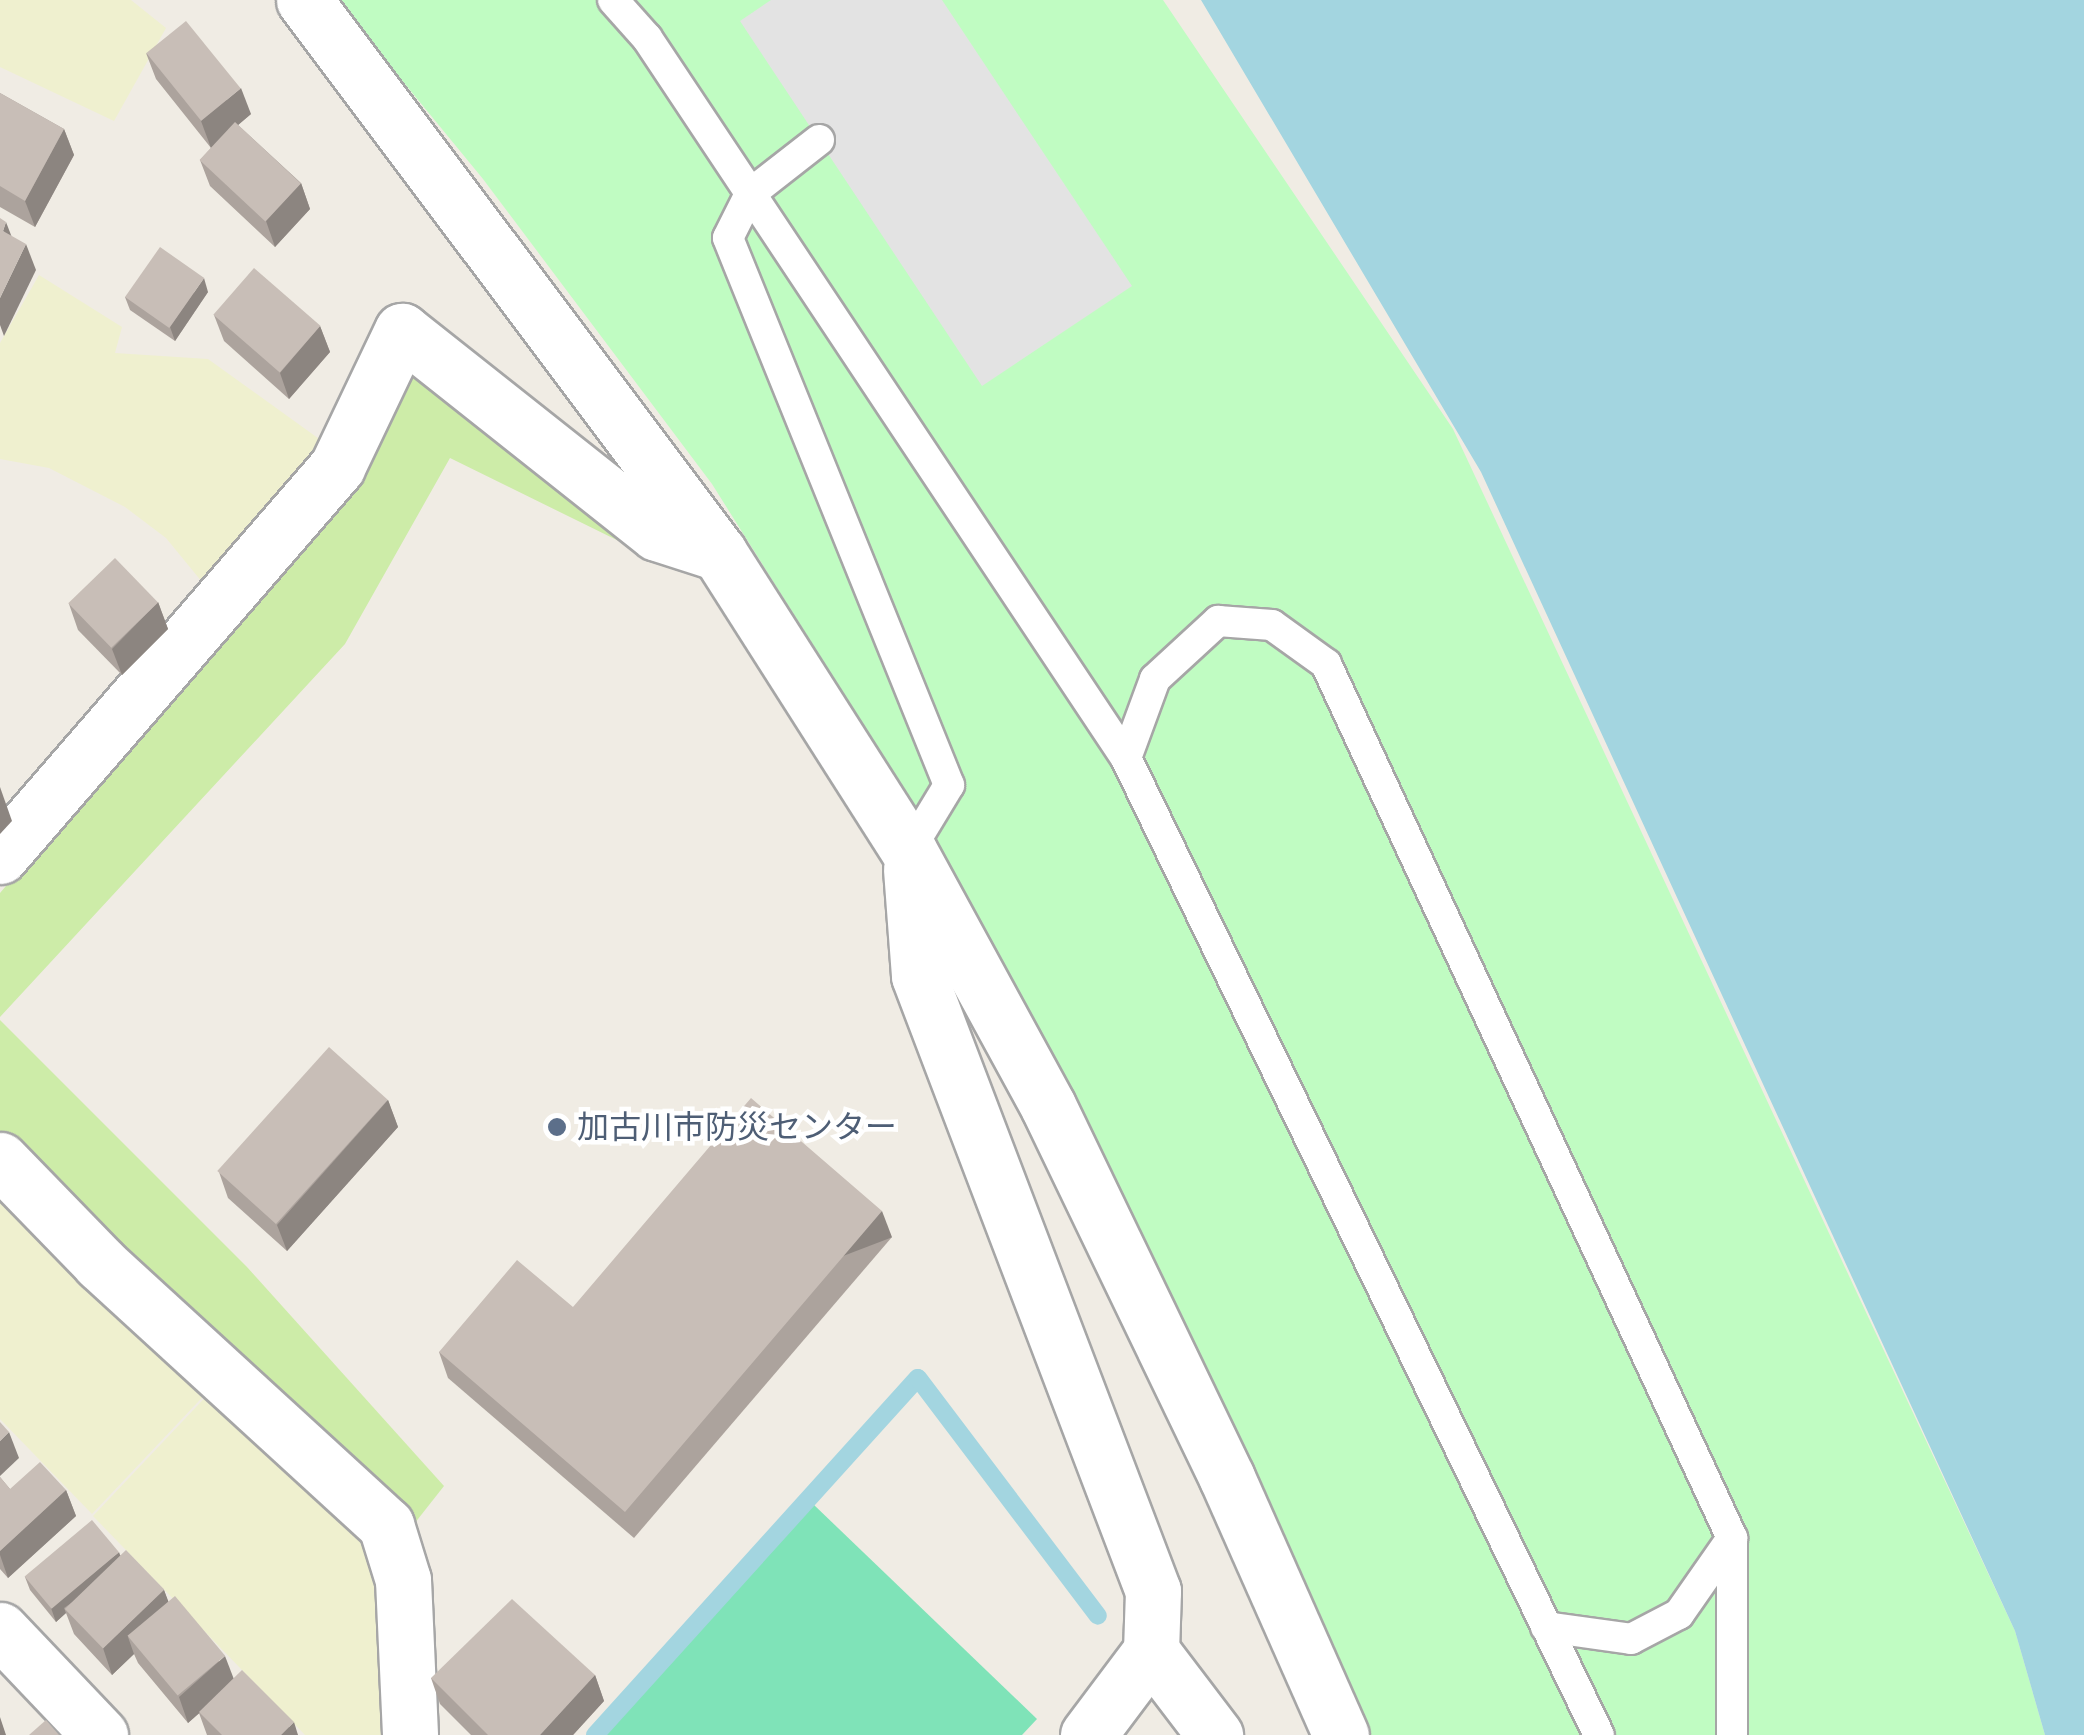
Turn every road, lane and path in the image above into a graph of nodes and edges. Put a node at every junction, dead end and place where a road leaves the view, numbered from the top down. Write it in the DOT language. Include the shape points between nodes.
graph roads {
  1 [pos="304,0"];
  2 [pos="613,0"];
  3 [pos="819,140"];
  4 [pos="750,194"];
  5 [pos="719,553"];
  6 [pos="1126,758"];
  7 [pos="909,851"];
  8 [pos="0,856"];
  9 [pos="0,1160"];
  10 [pos="1732,1538"];
  11 [pos="1546,1627"];
  12 [pos="0,1630"];
  13 [pos="1151,1651"];
  14 [pos="100,1735"];
  15 [pos="410,1735"];
  16 [pos="1088,1735"];
  17 [pos="1215,1735"];
  18 [pos="1341,1735"];
  19 [pos="1599,1735"];
  20 [pos="1732,1735"];
  1 -- 5 [label="street"];
  2 -- 4 [label="lane" via="648,38"];
  3 -- 4 [label="lane"];
  4 -- 6 [label="lane"];
  4 -- 7 [label="lane" via="728,238 949,785"];
  5 -- 7 [label="street"];
  5 -- 8 [label="street" via="657,534 402,331 337,468"];
  6 -- 10 [label="lane" via="1155,679 1218,621 1272,625 1326,664"];
  6 -- 11 [label="lane"];
  7 -- 13 [label="street" via="919,976 1152,1590"];
  7 -- 18 [label="street" via="1048,1106"];
  9 -- 15 [label="street" via="100,1263 386,1525 402,1580"];
  10 -- 11 [label="lane" via="1679,1614 1632,1639"];
  10 -- 20 [label="lane"];
  11 -- 19 [label="lane"];
  12 -- 14 [label="street"];
  13 -- 16 [label="street"];
  13 -- 17 [label="street"];
}
